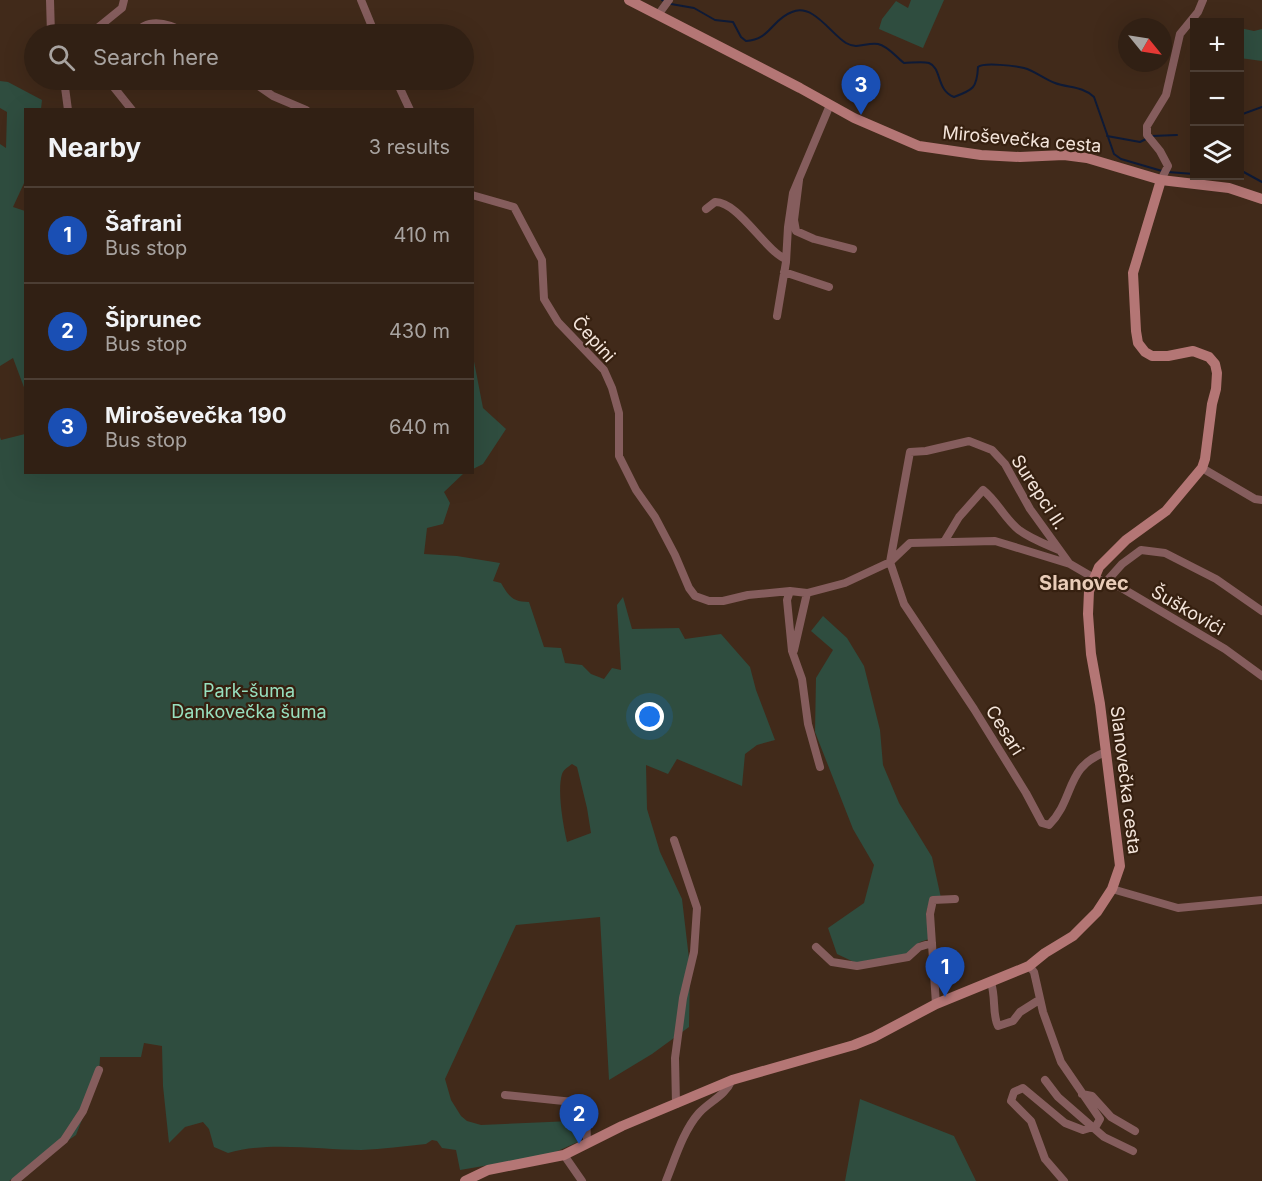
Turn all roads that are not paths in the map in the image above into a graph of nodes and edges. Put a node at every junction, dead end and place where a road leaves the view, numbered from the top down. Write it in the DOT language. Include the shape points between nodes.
graph roads {
  1 [pos="50,0"];
  2 [pos="124,0"];
  3 [pos="361,0"];
  4 [pos="629,0"];
  5 [pos="1203,0"];
  6 [pos="667,2"];
  7 [pos="657,15"];
  8 [pos="51,24"];
  9 [pos="102,24"];
  10 [pos="371,24"];
  11 [pos="65,90"];
  12 [pos="116,90"];
  13 [pos="264,90"];
  14 [pos="401,90"];
  15 [pos="830,105"];
  16 [pos="68,108"];
  17 [pos="130,108"];
  18 [pos="301,108"];
  19 [pos="409,108"];
  20 [pos="1164,174"];
  21 [pos="799,180"];
  22 [pos="474,196"];
  23 [pos="1262,199"];
  24 [pos="706,209"];
  25 [pos="853,249"];
  26 [pos="786,259"];
  27 [pos="784,272"];
  28 [pos="829,288"];
  29 [pos="777,316"];
  30 [pos="1202,468"];
  31 [pos="1262,500"];
  32 [pos="944,542"];
  33 [pos="1060,550"];
  34 [pos="890,562"];
  35 [pos="1070,564"];
  36 [pos="1094,578"];
  37 [pos="1106,582"];
  38 [pos="790,591"];
  39 [pos="807,593"];
  40 [pos="1262,611"];
  41 [pos="793,654"];
  42 [pos="1262,676"];
  43 [pos="1106,752"];
  44 [pos="820,767"];
  45 [pos="674,840"];
  46 [pos="1112,889"];
  47 [pos="955,899"];
  48 [pos="1262,900"];
  49 [pos="932,943"];
  50 [pos="816,947"];
  51 [pos="1029,966"];
  52 [pos="991,983"];
  53 [pos="1039,1000"];
  54 [pos="936,1004"];
  55 [pos="99,1070"];
  56 [pos="732,1080"];
  57 [pos="1045,1080"];
  58 [pos="1082,1094"];
  59 [pos="506,1095"];
  60 [pos="676,1104"];
  61 [pos="1092,1127"];
  62 [pos="1135,1131"];
  63 [pos="587,1142"];
  64 [pos="1133,1151"];
  65 [pos="564,1155"];
  66 [pos="15,1181"];
  67 [pos="465,1181"];
  68 [pos="582,1181"];
  69 [pos="666,1181"];
  70 [pos="1064,1181"];
  1 -- 8 [label="street"];
  2 -- 9 [label="street" via="122,8"];
  3 -- 10 [label="street"];
  4 -- 7 [label="street, Miroševečka cesta"];
  5 -- 20 [label="street" via="1180,34 1166,95 1148,123 1148,137 1165,159"];
  6 -- 7 [label="street"];
  7 -- 15 [label="street, Miroševečka cesta"];
  11 -- 16 [label="street"];
  12 -- 17 [label="street"];
  13 -- 18 [label="street"];
  14 -- 19 [label="street"];
  15 -- 20 [label="street, Miroševečka cesta" via="919,146 981,155 1064,155"];
  15 -- 21 [label="street"];
  20 -- 23 [label="street, Miroševečka cesta"];
  20 -- 30 [label="street, Slanovečka cesta" via="1133,273 1136,331 1138,343 1152,356 1193,351 1215,364 1216,389"];
  21 -- 25 [label="street" via="796,231"];
  21 -- 26 [label="street" via="793,193"];
  22 -- 38 [label="street, Čepini" via="514,207 542,260 544,299 558,322 604,370 619,413 619,456 695,596 723,601"];
  24 -- 26 [label="street" via="715,202 722,203"];
  26 -- 27 [label="street"];
  27 -- 28 [label="street"];
  27 -- 29 [label="street"];
  30 -- 31 [label="street"];
  30 -- 36 [label="street, Slanovečka cesta" via="1166,511 1126,540 1099,567"];
  32 -- 33 [label="street" via="983,490 1018,529"];
  32 -- 34 [label="street" via="910,543"];
  32 -- 35 [label="street" via="995,541"];
  33 -- 34 [label="street, Surepci II." via="1030,509 1005,464 992,450 969,441 910,452"];
  33 -- 35 [label="street, Surepci II."];
  34 -- 39 [label="street" via="845,583"];
  34 -- 43 [label="street, Cesari" via="904,604 974,709 1042,823 1048,825 1057,816 1080,767"];
  35 -- 36 [label="street"];
  36 -- 37 [label="street, Šuškovići"];
  36 -- 43 [label="street, Slanovečka cesta" via="1088,614"];
  37 -- 40 [label="street" via="1141,550 1165,553 1216,579"];
  37 -- 42 [label="street, Šuškovići" via="1225,649"];
  38 -- 39 [label="street"];
  38 -- 41 [label="street" via="786,600"];
  39 -- 41 [label="street"];
  41 -- 44 [label="street"];
  43 -- 46 [label="street, Slanovečka cesta" via="1120,866"];
  45 -- 60 [label="street" via="697,908 694,952 675,1059"];
  46 -- 48 [label="street" via="1178,908"];
  46 -- 51 [label="street, Slanovečka cesta" via="1097,912 1073,936"];
  47 -- 49 [label="street" via="933,900"];
  49 -- 50 [label="street" via="908,957 857,966 832,962"];
  49 -- 54 [label="street"];
  51 -- 52 [label="street, Slanovečka cesta"];
  51 -- 53 [label="street" via="1038,983"];
  52 -- 53 [label="street" via="998,1026 1013,1022 1020,1012"];
  52 -- 54 [label="street, Slanovečka cesta"];
  53 -- 58 [label="street" via="1061,1062"];
  54 -- 56 [label="street, Slanovečka cesta" via="854,1045"];
  55 -- 66 [label="street" via="83,1111 64,1140"];
  56 -- 60 [label="street, Slanovečka cesta"];
  56 -- 69 [label="street" via="725,1092 698,1114"];
  57 -- 61 [label="street"];
  58 -- 61 [label="street" via="1100,1119"];
  58 -- 62 [label="street" via="1092,1096 1111,1117"];
  59 -- 63 [label="street" via="583,1103"];
  60 -- 63 [label="street, Slanovečka cesta"];
  61 -- 64 [label="street"];
  61 -- 70 [label="street" via="1083,1130 1065,1123 1023,1088 1014,1092 1011,1101 1030,1121 1045,1160"];
  63 -- 65 [label="street, Slanovečka cesta"];
  65 -- 67 [label="street, Slanovečka cesta" via="488,1170"];
  65 -- 68 [label="street"];
}
